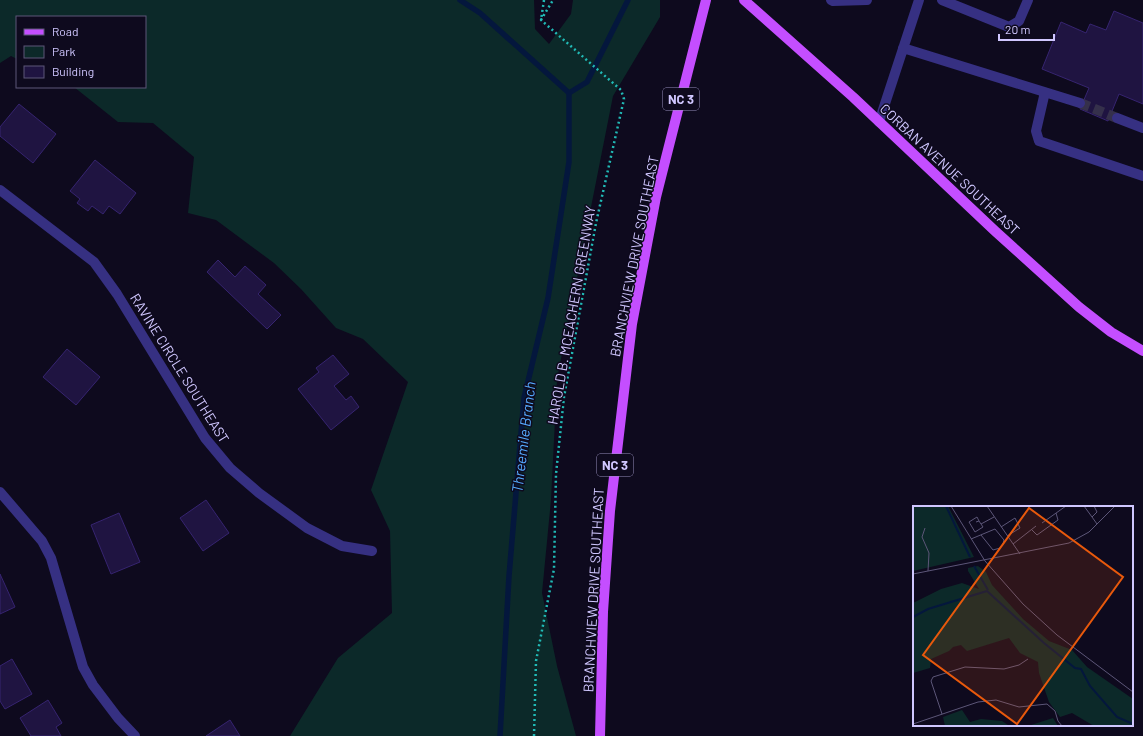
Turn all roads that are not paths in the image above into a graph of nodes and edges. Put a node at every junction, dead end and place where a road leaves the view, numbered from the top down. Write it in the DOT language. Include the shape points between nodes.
graph roads {
  1 [pos="706,0"];
  2 [pos="744,0"];
  3 [pos="831,0"];
  4 [pos="867,0"];
  5 [pos="919,0"];
  6 [pos="942,0"];
  7 [pos="1028,0"];
  8 [pos="903,48"];
  9 [pos="1045,92"];
  10 [pos="1080,103"];
  11 [pos="1117,118"];
  12 [pos="879,122"];
  13 [pos="1143,128"];
  14 [pos="1143,176"];
  15 [pos="0,190"];
  16 [pos="1143,351"];
  17 [pos="0,492"];
  18 [pos="372,551"];
  19 [pos="135,736"];
  20 [pos="600,736"];
  1 -- 20 [label="main road, BRANCHVIEW DRIVE SOUTHEAST / NC 3" via="656,197 632,324 610,511 603,612"];
  2 -- 12 [label="main road, CORBAN AVENUE SOUTHEAST"];
  3 -- 4 [label="street"];
  5 -- 8 [label="street"];
  6 -- 7 [label="street" via="1009,27 1019,21"];
  8 -- 9 [label="street"];
  8 -- 12 [label="street"];
  9 -- 10 [label="street"];
  9 -- 14 [label="street" via="1036,131 1038,141"];
  11 -- 13 [label="street"];
  12 -- 16 [label="main road, CORBAN AVENUE SOUTHEAST" via="1078,307 1111,332"];
  15 -- 18 [label="street, RAVINE CIRCLE SOUTHEAST" via="94,262 117,294 204,438 230,468 306,528 342,546"];
  17 -- 19 [label="street" via="42,541 51,558 83,667 93,685"];
}
